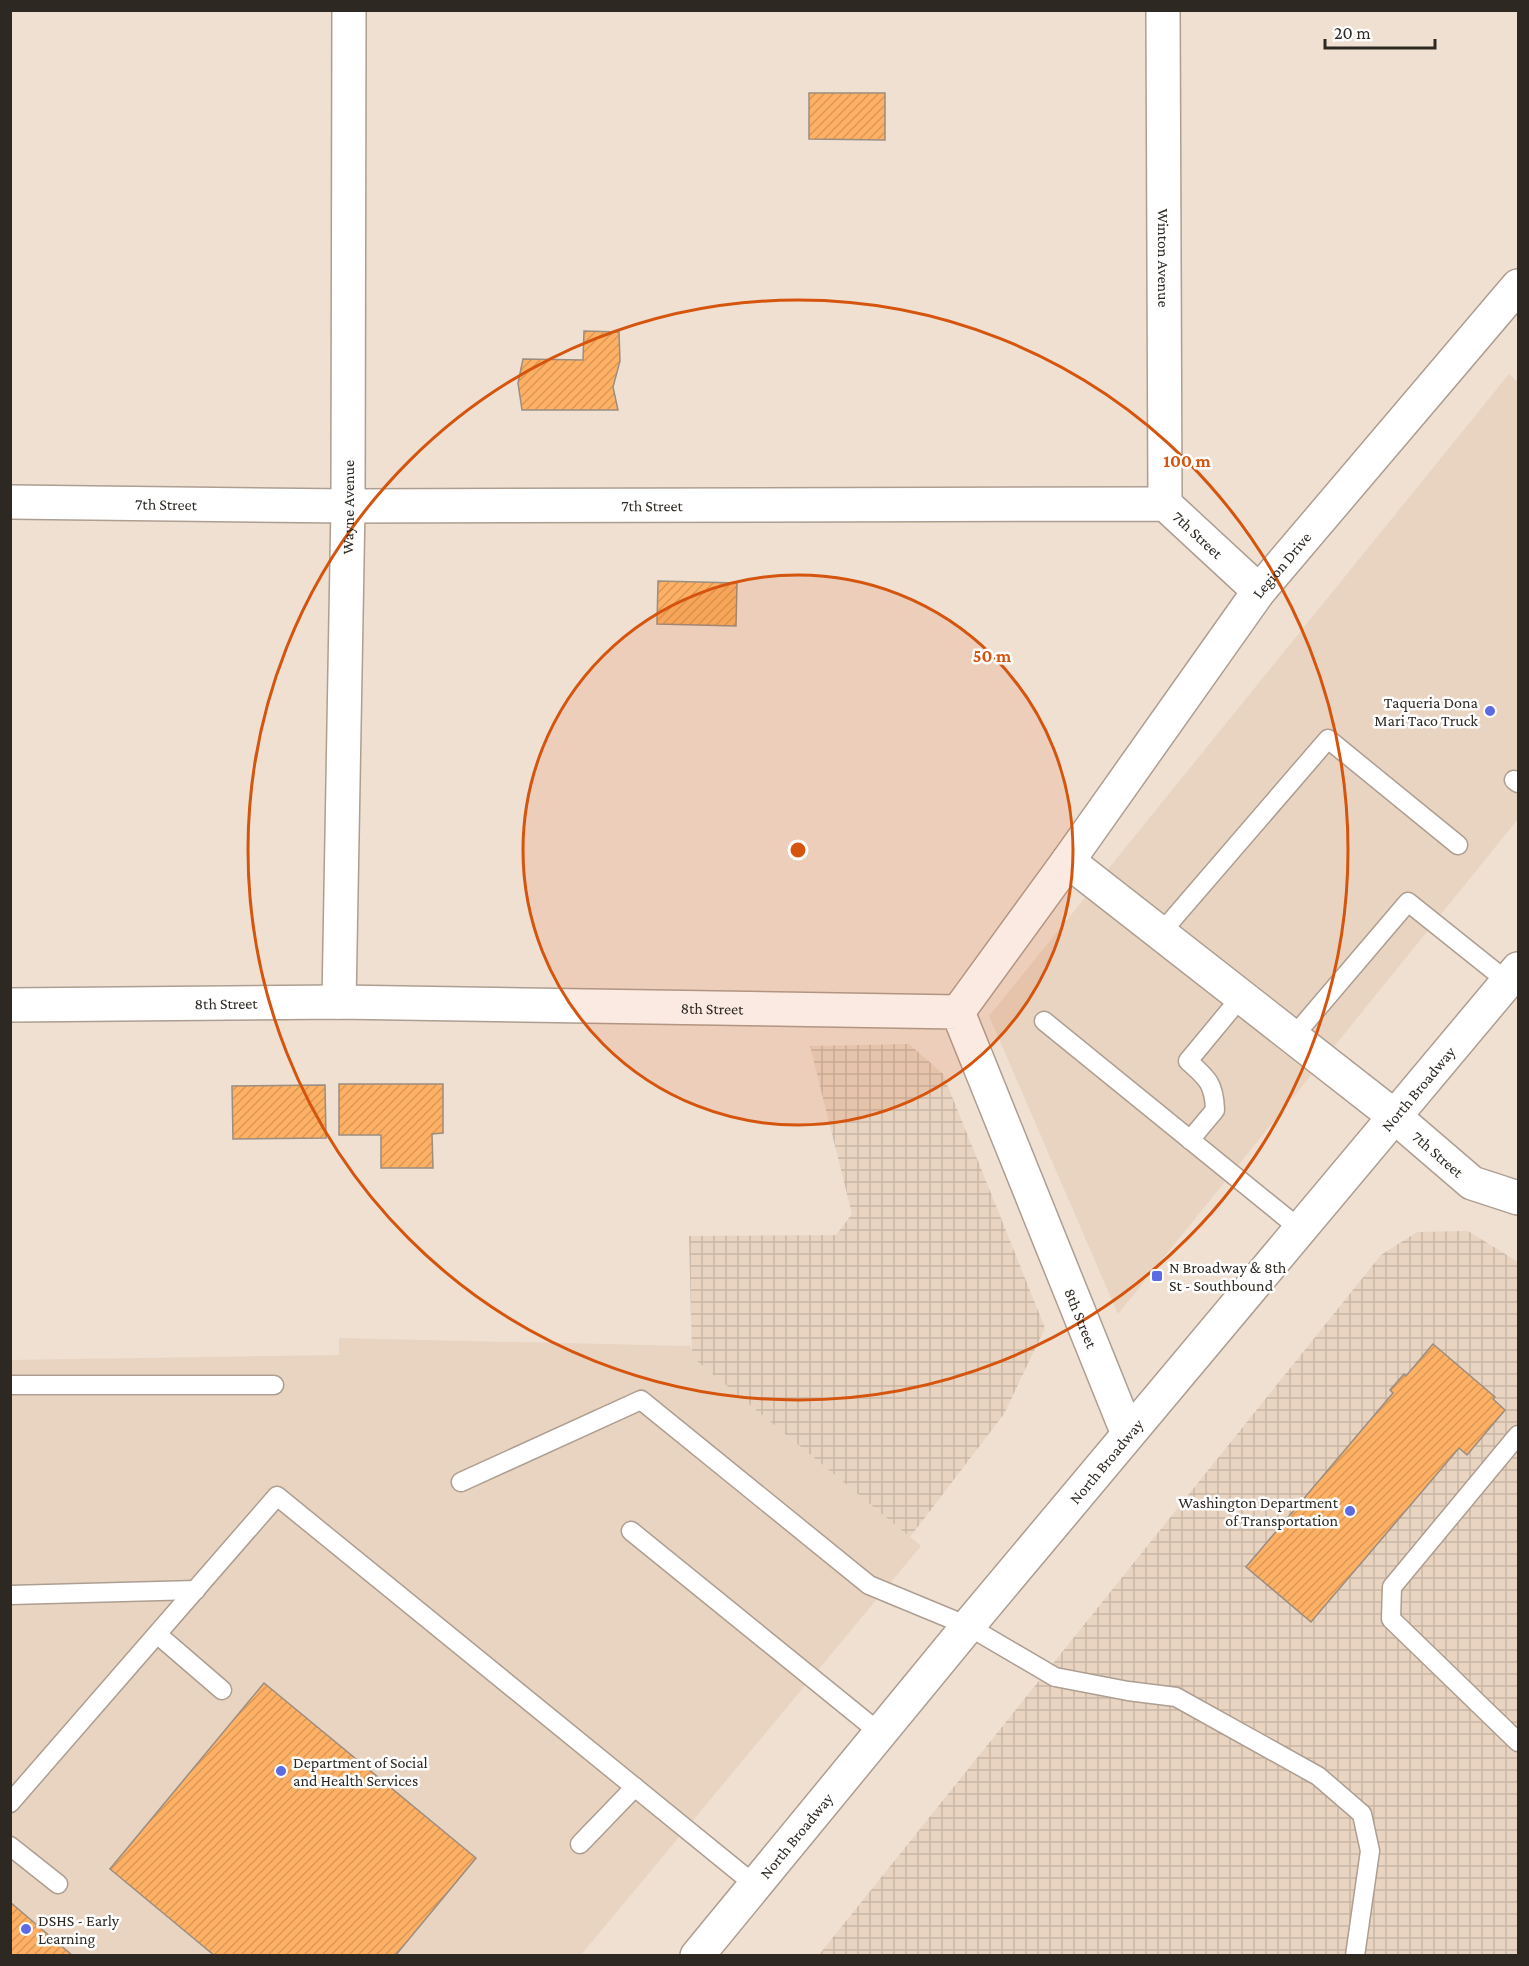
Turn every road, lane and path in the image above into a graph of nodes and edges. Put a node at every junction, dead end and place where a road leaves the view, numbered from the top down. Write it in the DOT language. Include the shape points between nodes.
graph roads {
  1 [pos="349,10"];
  2 [pos="1162,10"];
  3 [pos="1518,286"];
  4 [pos="10,502"];
  5 [pos="1165,504"];
  6 [pos="348,506"];
  7 [pos="1258,591"];
  8 [pos="1458,845"];
  9 [pos="1068,861"];
  10 [pos="1160,934"];
  11 [pos="1513,976"];
  12 [pos="1241,996"];
  13 [pos="339,1002"];
  14 [pos="10,1005"];
  15 [pos="958,1012"];
  16 [pos="1044,1021"];
  17 [pos="1293,1037"];
  18 [pos="1394,1116"];
  19 [pos="1190,1140"];
  20 [pos="1518,1198"];
  21 [pos="1300,1229"];
  22 [pos="10,1385"];
  23 [pos="274,1385"];
  24 [pos="1128,1434"];
  25 [pos="1518,1435"];
  26 [pos="461,1482"];
  27 [pos="631,1531"];
  28 [pos="196,1590"];
  29 [pos="10,1595"];
  30 [pos="968,1626"];
  31 [pos="157,1634"];
  32 [pos="222,1690"];
  33 [pos="880,1732"];
  34 [pos="1518,1742"];
  35 [pos="635,1787"];
  36 [pos="10,1803"];
  37 [pos="580,1844"];
  38 [pos="10,1846"];
  39 [pos="58,1884"];
  40 [pos="755,1885"];
  41 [pos="697,1956"];
  42 [pos="1355,1956"];
  1 -- 6 [label="street, Wayne Avenue"];
  2 -- 5 [label="street, Winton Avenue"];
  3 -- 7 [label="street, Legion Drive"];
  4 -- 6 [label="street, 7th Street"];
  5 -- 6 [label="street, 7th Street"];
  5 -- 7 [label="street, 7th Street"];
  6 -- 13 [label="street, Wayne Avenue"];
  7 -- 9 [label="street, Legion Drive"];
  8 -- 10 [label="lane" via="1328,739"];
  9 -- 10 [label="street"];
  9 -- 15 [label="street, Legion Drive"];
  10 -- 12 [label="street"];
  11 -- 17 [label="lane" via="1408,902"];
  11 -- 18 [label="street, North Broadway"];
  12 -- 17 [label="street"];
  12 -- 19 [label="lane" via="1188,1061 1207,1078 1214,1092 1215,1110"];
  13 -- 14 [label="street, 8th Street"];
  13 -- 15 [label="street, 8th Street"];
  15 -- 24 [label="street, 8th Street"];
  16 -- 19 [label="lane"];
  17 -- 18 [label="street"];
  18 -- 20 [label="street, 7th Street" via="1472,1183"];
  18 -- 21 [label="street, North Broadway"];
  19 -- 21 [label="lane"];
  21 -- 24 [label="street, North Broadway"];
  22 -- 23 [label="lane"];
  24 -- 30 [label="street, North Broadway"];
  25 -- 34 [label="lane" via="1392,1587 1391,1619"];
  26 -- 30 [label="lane" via="641,1400 869,1585"];
  27 -- 33 [label="lane"];
  28 -- 29 [label="lane"];
  28 -- 31 [label="lane"];
  28 -- 35 [label="lane" via="277,1496"];
  30 -- 33 [label="street, North Broadway"];
  30 -- 42 [label="lane" via="1055,1677 1176,1697 1327,1783 1362,1814 1370,1851"];
  31 -- 32 [label="lane"];
  31 -- 36 [label="lane"];
  33 -- 40 [label="street, North Broadway"];
  35 -- 37 [label="lane"];
  35 -- 40 [label="lane"];
  38 -- 39 [label="lane"];
  40 -- 41 [label="street, North Broadway"];
}
